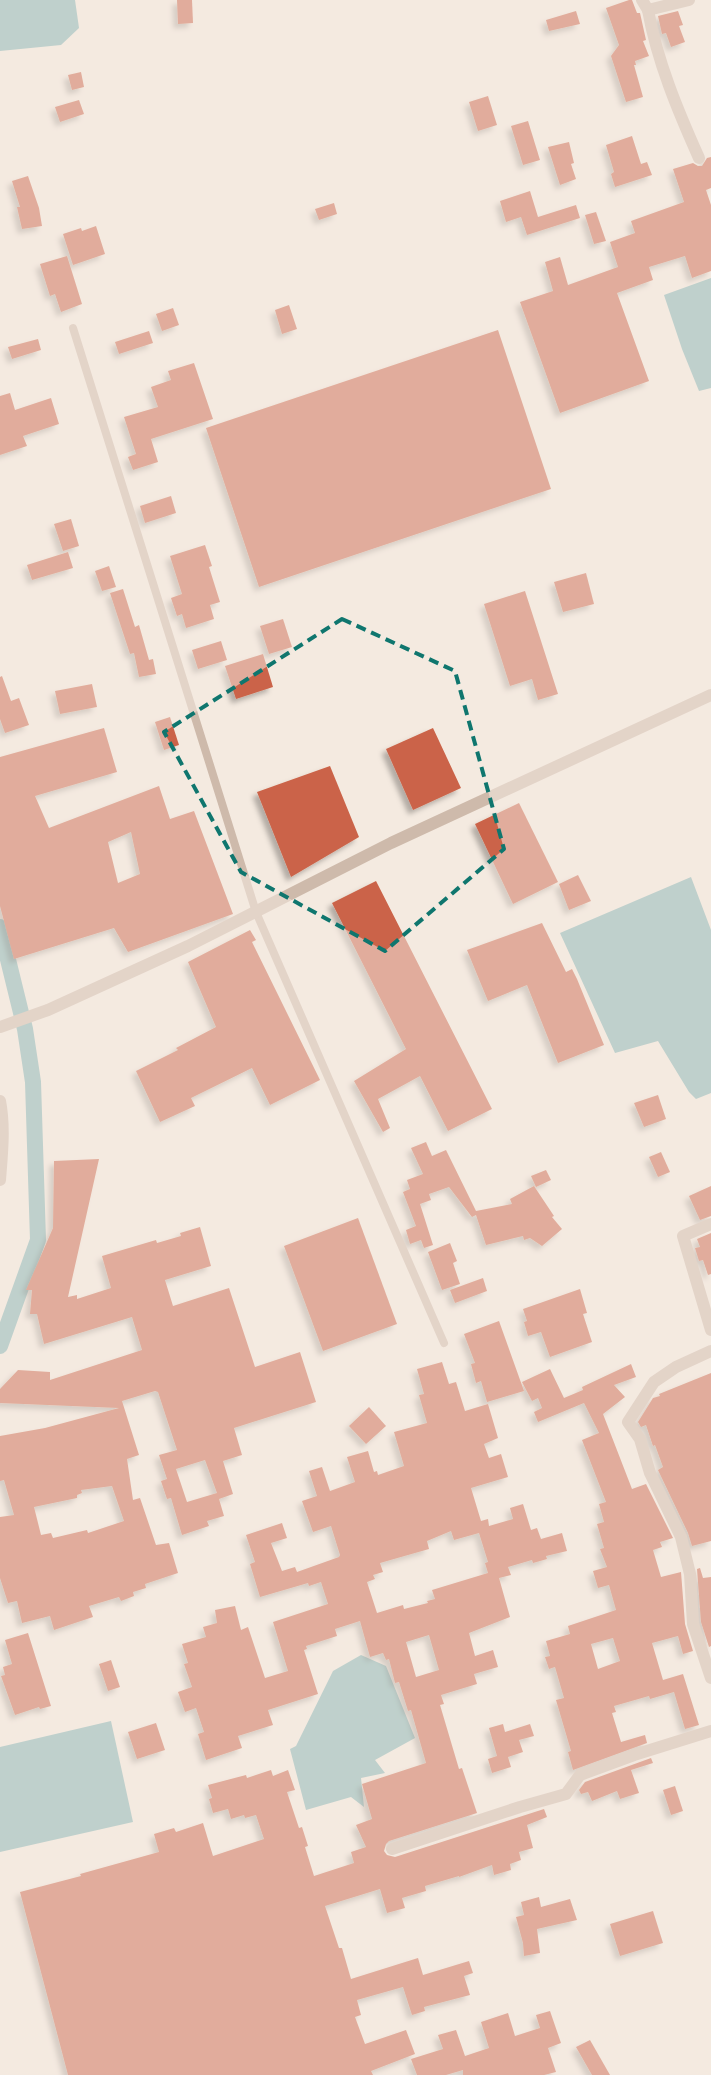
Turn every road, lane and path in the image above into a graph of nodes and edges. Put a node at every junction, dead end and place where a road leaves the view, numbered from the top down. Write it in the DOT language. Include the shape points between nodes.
graph roads {
  1 [pos="689,0"];
  2 [pos="645,5"];
  3 [pos="699,158"];
  4 [pos="73,328"];
  5 [pos="711,695"];
  6 [pos="256,912"];
  7 [pos="0,1027"];
  8 [pos="0,1101"];
  9 [pos="0,1180"];
  10 [pos="711,1224"];
  11 [pos="711,1330"];
  12 [pos="444,1343"];
  13 [pos="711,1351"];
  14 [pos="711,1678"];
  15 [pos="711,1731"];
  16 [pos="392,1849"];
  1 -- 2 [label="street"];
  2 -- 3 [label="street" via="678,110"];
  4 -- 6 [label="lane"];
  5 -- 6 [label="street" via="391,843"];
  6 -- 7 [label="street" via="48,1010"];
  6 -- 12 [label="lane"];
  8 -- 9 [label="street"];
  10 -- 11 [label="street" via="683,1236"];
  13 -- 14 [label="street" via="676,1367 654,1382 628,1422 640,1439 650,1473 681,1537 690,1574 693,1624"];
  15 -- 16 [label="street" via="580,1775 566,1794"];
}
